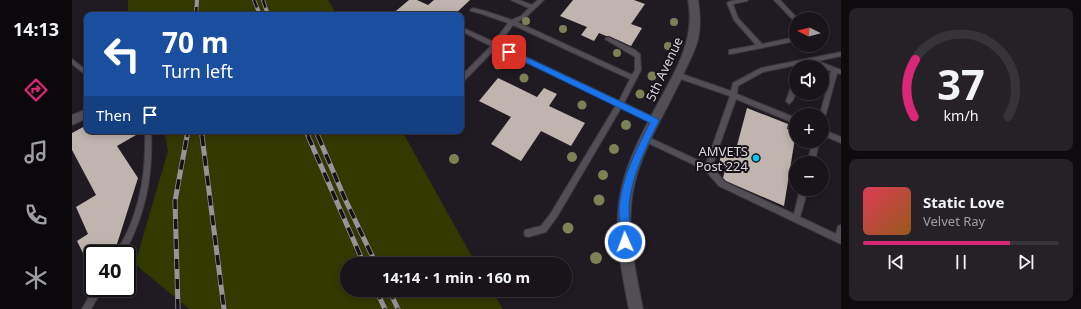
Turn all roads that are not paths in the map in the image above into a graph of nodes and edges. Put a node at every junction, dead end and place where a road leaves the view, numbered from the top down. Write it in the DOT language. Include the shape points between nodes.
graph roads {
  1 [pos="514,0"];
  2 [pos="540,0"];
  3 [pos="693,0"];
  4 [pos="745,0"];
  5 [pos="777,0"];
  6 [pos="533,8"];
  7 [pos="473,10"];
  8 [pos="789,13"];
  9 [pos="512,22"];
  10 [pos="464,30"];
  11 [pos="608,40"];
  12 [pos="789,41"];
  13 [pos="495,45"];
  14 [pos="761,46"];
  15 [pos="731,52"];
  16 [pos="841,54"];
  17 [pos="812,60"];
  18 [pos="72,61"];
  19 [pos="789,66"];
  20 [pos="838,70"];
  21 [pos="84,71"];
  22 [pos="677,75"];
  23 [pos="464,77"];
  24 [pos="633,78"];
  25 [pos="734,95"];
  26 [pos="620,105"];
  27 [pos="826,108"];
  28 [pos="84,114"];
  29 [pos="789,118"];
  30 [pos="72,120"];
  31 [pos="655,121"];
  32 [pos="148,134"];
  33 [pos="829,135"];
  34 [pos="646,139"];
  35 [pos="841,140"];
  36 [pos="708,168"];
  37 [pos="802,196"];
  38 [pos="796,219"];
  39 [pos="841,228"];
  40 [pos="528,233"];
  41 [pos="840,240"];
  42 [pos="126,245"];
  43 [pos="93,297"];
  44 [pos="86,309"];
  45 [pos="636,309"];
  1 -- 6 [label="lane"];
  2 -- 6 [label="lane"];
  3 -- 22 [label="street, 5th Avenue" via="696,24 694,38"];
  4 -- 14 [label="lane" via="730,3 736,19"];
  5 -- 8 [label="lane"];
  6 -- 9 [label="lane"];
  7 -- 9 [label="lane"];
  9 -- 13 [label="lane"];
  9 -- 24 [label="lane"];
  10 -- 13 [label="lane"];
  11 -- 24 [label="lane" via="638,56 639,65"];
  12 -- 14 [label="lane"];
  13 -- 23 [label="lane"];
  13 -- 26 [label="lane"];
  14 -- 15 [label="lane"];
  16 -- 17 [label="lane"];
  18 -- 21 [label="lane"];
  19 -- 25 [label="lane" via="761,70 735,85"];
  20 -- 27 [label="lane"];
  22 -- 25 [label="lane"];
  22 -- 31 [label="street, 5th Avenue"];
  24 -- 26 [label="lane"];
  25 -- 29 [label="lane"];
  25 -- 36 [label="lane"];
  26 -- 31 [label="lane"];
  26 -- 40 [label="lane" via="554,215 543,229"];
  28 -- 30 [label="street"];
  31 -- 34 [label="street, 5th Avenue"];
  32 -- 42 [label="lane" via="146,189 131,236"];
  33 -- 35 [label="lane"];
  34 -- 36 [label="lane"];
  34 -- 45 [label="street, 5th Avenue" via="635,161 624,208 626,261"];
  36 -- 38 [label="lane" via="722,184"];
  37 -- 38 [label="lane"];
  38 -- 41 [label="lane"];
  39 -- 41 [label="lane"];
  43 -- 44 [label="lane"];
}
